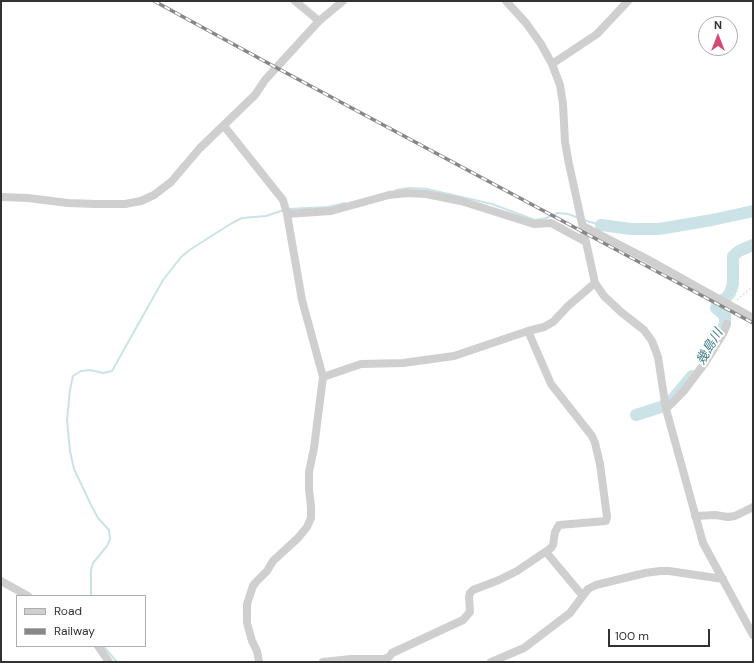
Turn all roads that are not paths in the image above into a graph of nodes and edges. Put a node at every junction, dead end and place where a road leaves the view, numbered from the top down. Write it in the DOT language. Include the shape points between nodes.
graph roads {
  1 [pos="295,1"];
  2 [pos="343,1"];
  3 [pos="506,1"];
  4 [pos="628,1"];
  5 [pos="319,21"];
  6 [pos="552,64"];
  7 [pos="224,126"];
  8 [pos="1,197"];
  9 [pos="287,211"];
  10 [pos="582,225"];
  11 [pos="586,242"];
  12 [pos="595,283"];
  13 [pos="753,318"];
  14 [pos="727,324"];
  15 [pos="528,331"];
  16 [pos="323,377"];
  17 [pos="666,409"];
  18 [pos="753,508"];
  19 [pos="695,516"];
  20 [pos="546,552"];
  21 [pos="722,579"];
  22 [pos="1,581"];
  23 [pos="26,595"];
  24 [pos="582,596"];
  25 [pos="753,635"];
  26 [pos="99,647"];
  27 [pos="109,662"];
  28 [pos="259,662"];
  29 [pos="323,662"];
  30 [pos="491,662"];
  1 -- 5 [label="street"];
  2 -- 5 [label="street"];
  3 -- 6 [label="street" via="526,23"];
  4 -- 6 [label="street" via="597,34"];
  5 -- 7 [label="street" via="265,80 255,95"];
  6 -- 10 [label="street" via="560,84 568,157"];
  7 -- 8 [label="street" via="200,148 171,182 141,201 96,204"];
  7 -- 9 [label="street" via="270,184"];
  9 -- 11 [label="street" via="331,211 389,195 426,194 461,201 534,224 551,223"];
  9 -- 16 [label="street" via="302,300"];
  10 -- 11 [label="street"];
  10 -- 13 [label="street"];
  11 -- 12 [label="street"];
  12 -- 15 [label="street" via="553,322"];
  12 -- 17 [label="street" via="604,296 644,330 652,341 658,357"];
  14 -- 17 [label="street" via="705,363"];
  15 -- 16 [label="street" via="454,356 403,363 361,364"];
  15 -- 20 [label="street" via="551,384 595,443 607,517 606,521 559,525 554,545"];
  16 -- 28 [label="street" via="309,472 311,507 307,527 256,582 247,604 247,623"];
  17 -- 19 [label="street"];
  18 -- 19 [label="street" via="728,517"];
  19 -- 21 [label="street" via="703,542"];
  20 -- 24 [label="street"];
  20 -- 29 [label="street" via="517,571 470,592 470,612 463,620 392,652 384,660 351,659"];
  21 -- 24 [label="street" via="668,571 645,573 596,585"];
  21 -- 25 [label="street"];
  22 -- 23 [label="street"];
  24 -- 30 [label="street" via="570,613 524,648"];
  26 -- 27 [label="street"];
}
